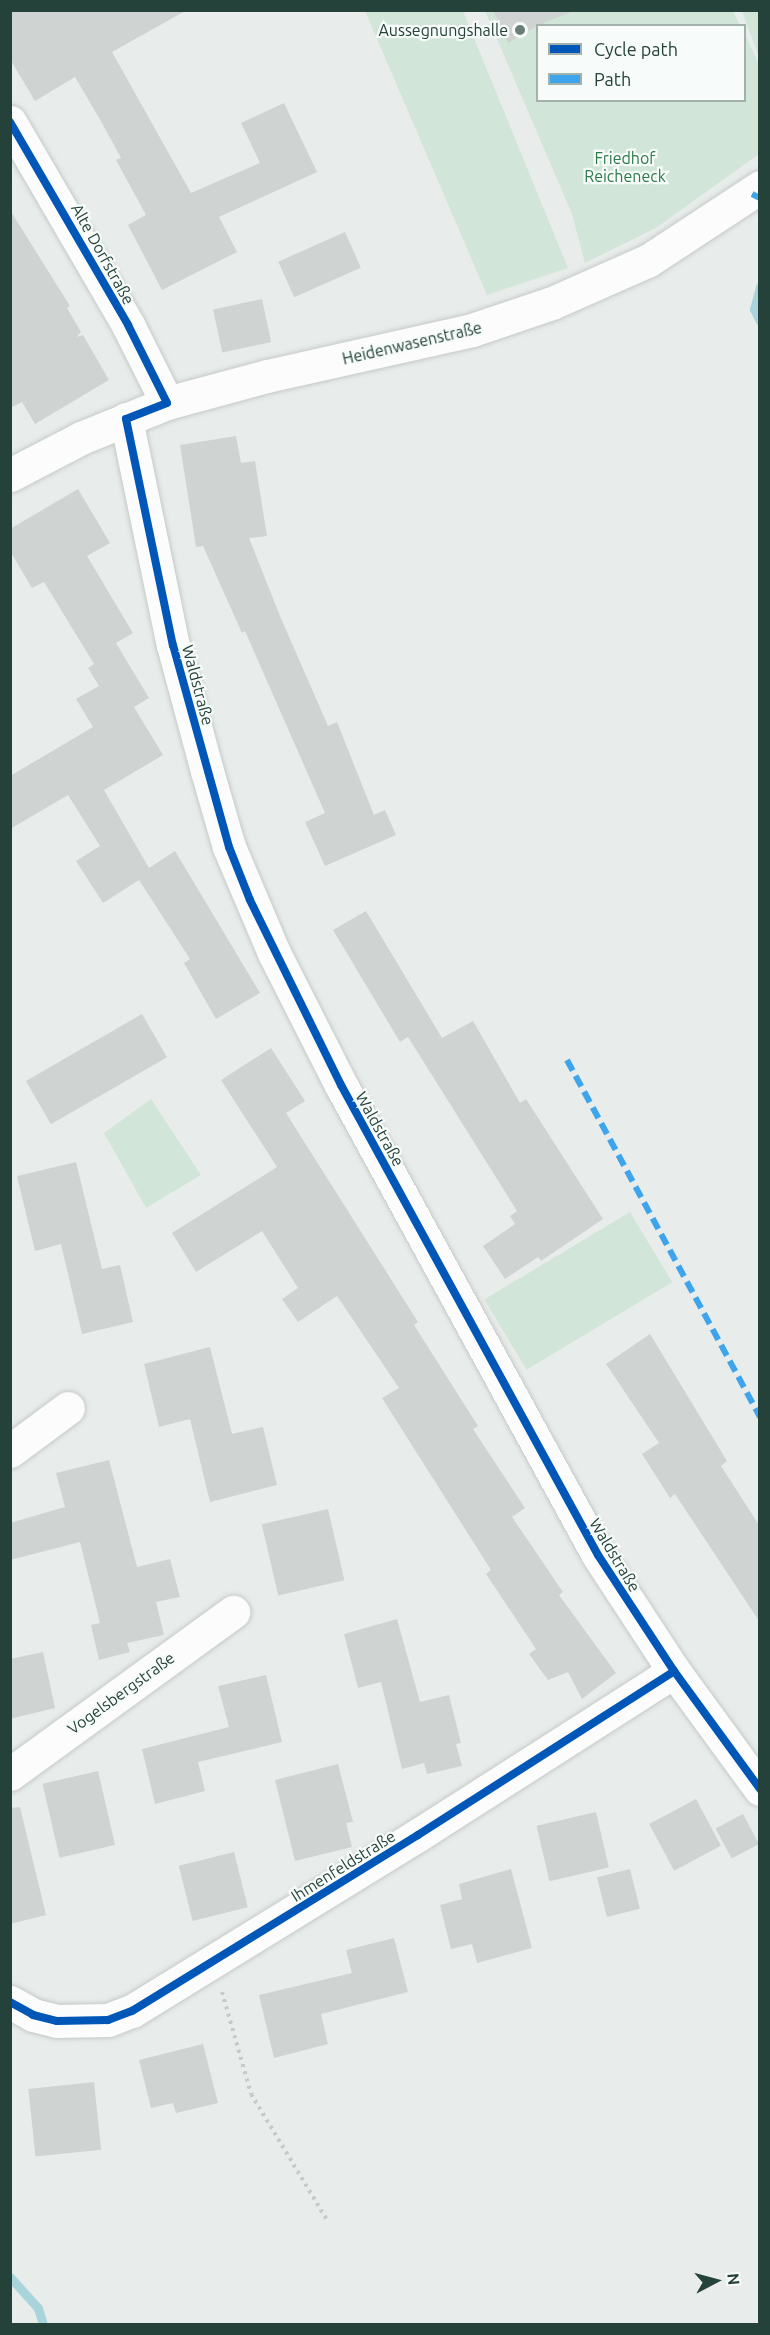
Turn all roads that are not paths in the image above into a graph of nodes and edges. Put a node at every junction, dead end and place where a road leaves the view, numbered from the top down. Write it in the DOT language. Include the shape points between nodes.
graph roads {
  1 [pos="10,122"];
  2 [pos="759,187"];
  3 [pos="167,403"];
  4 [pos="126,419"];
  5 [pos="10,475"];
  6 [pos="68,1408"];
  7 [pos="10,1451"];
  8 [pos="233,1612"];
  9 [pos="674,1671"];
  10 [pos="10,1774"];
  11 [pos="759,1789"];
  12 [pos="10,2002"];
  1 -- 3 [label="street, Alte Dorfstraße" via="128,326"];
  2 -- 3 [label="street, Heidenwasenstraße" via="649,260 587,289 492,324"];
  3 -- 4 [label="street, Heidenwasenstraße"];
  4 -- 5 [label="street, Heidenwasenstraße"];
  4 -- 9 [label="street, Waldstraße" via="173,645 229,847 250,900 341,1085 598,1555"];
  6 -- 7 [label="street"];
  8 -- 10 [label="street, Vogelsbergstraße"];
  9 -- 11 [label="street, Waldstraße"];
  9 -- 12 [label="street, Ihmenfeldstraße" via="132,2011 108,2020 57,2021 33,2015"];
}
